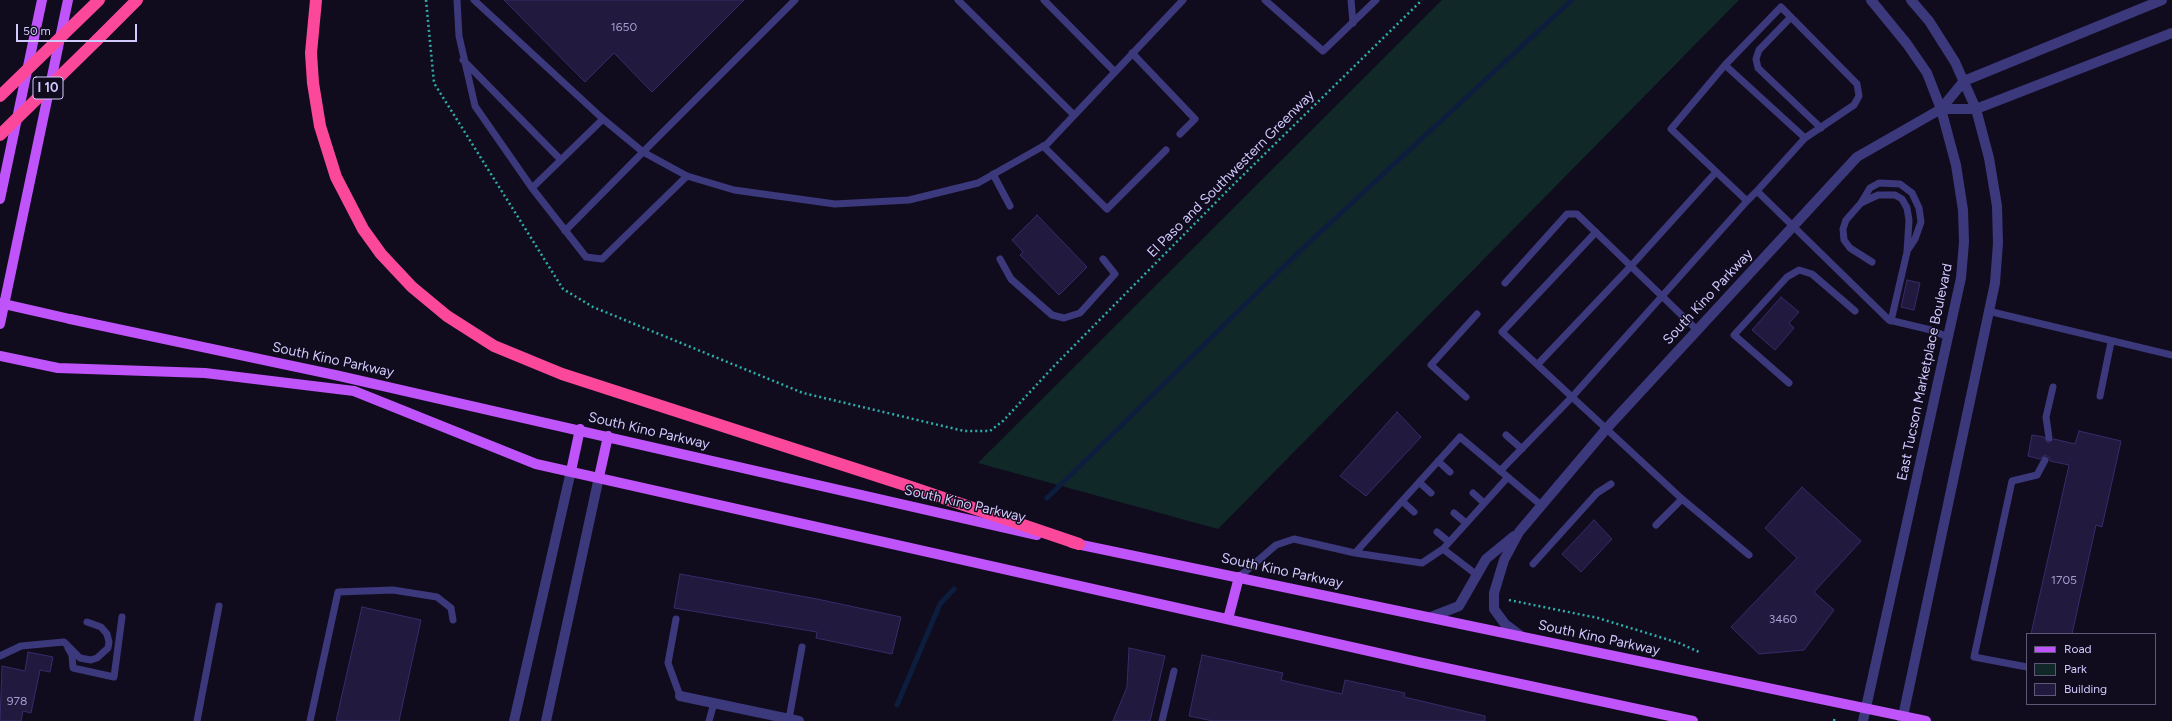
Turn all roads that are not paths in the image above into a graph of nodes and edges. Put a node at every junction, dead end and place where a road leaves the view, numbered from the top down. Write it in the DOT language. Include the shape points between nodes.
graph roads {
  1 [pos="42,0"];
  2 [pos="68,0"];
  3 [pos="99,0"];
  4 [pos="137,0"];
  5 [pos="316,0"];
  6 [pos="457,0"];
  7 [pos="474,0"];
  8 [pos="795,0"];
  9 [pos="958,0"];
  10 [pos="1044,0"];
  11 [pos="1183,0"];
  12 [pos="1265,0"];
  13 [pos="1351,0"];
  14 [pos="1376,0"];
  15 [pos="1871,0"];
  16 [pos="1910,0"];
  17 [pos="2162,0"];
  18 [pos="1791,17"];
  19 [pos="1353,23"];
  20 [pos="2172,33"];
  21 [pos="1132,53"];
  22 [pos="463,60"];
  23 [pos="1725,66"];
  24 [pos="1115,72"];
  25 [pos="1964,81"];
  26 [pos="0,96"];
  27 [pos="1941,109"];
  28 [pos="1976,109"];
  29 [pos="1074,115"];
  30 [pos="602,119"];
  31 [pos="1821,128"];
  32 [pos="1180,134"];
  33 [pos="0,135"];
  34 [pos="1805,138"];
  35 [pos="1043,146"];
  36 [pos="1166,150"];
  37 [pos="643,152"];
  38 [pos="561,160"];
  39 [pos="1716,172"];
  40 [pos="993,174"];
  41 [pos="687,176"];
  42 [pos="532,188"];
  43 [pos="1757,191"];
  44 [pos="0,199"];
  45 [pos="1747,201"];
  46 [pos="1861,203"];
  47 [pos="1010,206"];
  48 [pos="1792,227"];
  49 [pos="565,231"];
  50 [pos="1596,232"];
  51 [pos="1907,252"];
  52 [pos="1000,259"];
  53 [pos="1103,259"];
  54 [pos="1872,262"];
  55 [pos="1631,266"];
  56 [pos="1505,283"];
  57 [pos="1662,297"];
  58 [pos="0,303"];
  59 [pos="1855,311"];
  60 [pos="1988,311"];
  61 [pos="1477,314"];
  62 [pos="1891,321"];
  63 [pos="0,324"];
  64 [pos="1698,330"];
  65 [pos="1948,337"];
  66 [pos="2111,342"];
  67 [pos="2172,355"];
  68 [pos="0,356"];
  69 [pos="1538,364"];
  70 [pos="1789,383"];
  71 [pos="2053,387"];
  72 [pos="2100,396"];
  73 [pos="1466,397"];
  74 [pos="1572,397"];
  75 [pos="1607,428"];
  76 [pos="580,430"];
  77 [pos="1506,435"];
  78 [pos="608,436"];
  79 [pos="2049,438"];
  80 [pos="1522,449"];
  81 [pos="2045,460"];
  82 [pos="1438,462"];
  83 [pos="571,471"];
  84 [pos="1500,471"];
  85 [pos="1450,472"];
  86 [pos="599,477"];
  87 [pos="1508,477"];
  88 [pos="1419,482"];
  89 [pos="1611,484"];
  90 [pos="1431,493"];
  91 [pos="1473,493"];
  92 [pos="1682,498"];
  93 [pos="1402,501"];
  94 [pos="1484,503"];
  95 [pos="1541,505"];
  96 [pos="1414,512"];
  97 [pos="1454,513"];
  98 [pos="1466,523"];
  99 [pos="1656,524"];
  100 [pos="1437,532"];
  101 [pos="1519,532"];
  102 [pos="1449,542"];
  103 [pos="1079,544"];
  104 [pos="1443,549"];
  105 [pos="1356,553"];
  106 [pos="1749,555"];
  107 [pos="1533,564"];
  108 [pos="1477,575"];
  109 [pos="1239,577"];
  110 [pos="219,606"];
  111 [pos="122,617"];
  112 [pos="1431,617"];
  113 [pos="676,619"];
  114 [pos="1228,619"];
  115 [pos="453,620"];
  116 [pos="87,622"];
  117 [pos="1521,636"];
  118 [pos="67,645"];
  119 [pos="802,647"];
  120 [pos="0,656"];
  121 [pos="2026,668"];
  122 [pos="1174,671"];
  123 [pos="680,696"];
  124 [pos="714,703"];
  125 [pos="1866,709"];
  126 [pos="789,719"];
  127 [pos="1903,719"];
  128 [pos="197,721"];
  129 [pos="310,721"];
  130 [pos="514,721"];
  131 [pos="546,721"];
  132 [pos="709,721"];
  133 [pos="799,721"];
  134 [pos="1162,721"];
  135 [pos="1693,721"];
  136 [pos="1863,721"];
  137 [pos="1926,721"];
  1 -- 44 [label="main road"];
  2 -- 63 [label="main road"];
  3 -- 26 [label="highway, I 10, bridge"];
  4 -- 33 [label="highway, I 10, bridge"];
  5 -- 103 [label="highway" via="311,53 313,83 320,126 336,177 355,215 381,254 412,287 447,316 494,346 562,374"];
  6 -- 22 [label="lane" via="458,36"];
  7 -- 30 [label="lane"];
  8 -- 37 [label="lane"];
  9 -- 29 [label="lane"];
  10 -- 24 [label="lane"];
  11 -- 21 [label="lane"];
  12 -- 19 [label="lane" via="1323,51"];
  13 -- 19 [label="lane"];
  14 -- 19 [label="lane"];
  15 -- 27 [label="street, East Tucson Marketplace Boulevard" via="1927,73"];
  16 -- 25 [label="street" via="1929,21"];
  17 -- 25 [label="street"];
  18 -- 23 [label="lane" via="1781,6"];
  18 -- 31 [label="lane" via="1759,50 1756,59 1758,68"];
  18 -- 31 [label="lane" via="1857,84 1860,96 1854,105"];
  20 -- 28 [label="street"];
  21 -- 24 [label="lane"];
  21 -- 32 [label="lane" via="1195,119"];
  22 -- 38 [label="lane"];
  22 -- 42 [label="lane" via="475,106"];
  23 -- 34 [label="lane"];
  23 -- 39 [label="lane" via="1671,129"];
  24 -- 29 [label="lane"];
  25 -- 27 [label="street"];
  25 -- 28 [label="street"];
  27 -- 28 [label="street"];
  27 -- 48 [label="street, South Kino Parkway" via="1857,156"];
  27 -- 65 [label="street, East Tucson Marketplace Boulevard" via="1956,165 1963,210 1964,242 1961,278"];
  28 -- 60 [label="street" via="1989,158 1996,206 1998,243"];
  29 -- 35 [label="lane"];
  30 -- 37 [label="lane"];
  30 -- 38 [label="lane"];
  31 -- 34 [label="lane"];
  34 -- 43 [label="lane"];
  35 -- 36 [label="lane" via="1107,209"];
  35 -- 40 [label="lane"];
  37 -- 41 [label="lane"];
  37 -- 49 [label="lane"];
  38 -- 42 [label="lane"];
  39 -- 45 [label="lane"];
  39 -- 55 [label="lane"];
  40 -- 41 [label="lane" via="978,182 909,200 835,204 738,191"];
  40 -- 47 [label="lane"];
  41 -- 49 [label="lane" via="602,259 586,257"];
  42 -- 49 [label="lane"];
  43 -- 45 [label="lane"];
  43 -- 48 [label="lane"];
  45 -- 57 [label="lane"];
  46 -- 51 [label="lane" via="1885,194 1902,199 1909,220"];
  46 -- 51 [label="lane" via="1870,188 1879,183 1900,184 1912,193 1919,208 1920,222 1917,236"];
  46 -- 54 [label="lane" via="1846,220 1843,229 1844,240 1850,248"];
  48 -- 62 [label="lane"];
  48 -- 64 [label="street, South Kino Parkway"];
  50 -- 55 [label="lane"];
  50 -- 56 [label="lane" via="1577,214 1567,214"];
  50 -- 69 [label="lane" via="1502,332"];
  51 -- 62 [label="lane"];
  52 -- 53 [label="lane" via="1011,279 1052,315 1064,318 1080,313 1115,274"];
  55 -- 57 [label="lane"];
  55 -- 69 [label="lane"];
  57 -- 64 [label="lane"];
  57 -- 74 [label="lane"];
  58 -- 76 [label="main road, South Kino Parkway, bridge"];
  59 -- 70 [label="lane" via="1812,274 1799,270 1786,277 1734,335"];
  60 -- 66 [label="lane"];
  60 -- 127 [label="street"];
  61 -- 73 [label="lane" via="1431,365"];
  62 -- 65 [label="lane" via="1931,330"];
  64 -- 75 [label="street, South Kino Parkway"];
  65 -- 125 [label="street, East Tucson Marketplace Boulevard"];
  66 -- 67 [label="lane"];
  66 -- 72 [label="lane"];
  68 -- 83 [label="main road, South Kino Parkway" via="58,368 205,373 354,392 536,464"];
  69 -- 74 [label="lane"];
  71 -- 79 [label="lane" via="2046,417"];
  74 -- 75 [label="lane"];
  74 -- 80 [label="lane"];
  75 -- 92 [label="lane"];
  75 -- 95 [label="street, South Kino Parkway"];
  76 -- 78 [label="main road, South Kino Parkway"];
  76 -- 83 [label="main road"];
  77 -- 80 [label="lane"];
  78 -- 86 [label="main road"];
  78 -- 103 [label="main road, South Kino Parkway"];
  80 -- 84 [label="lane"];
  81 -- 121 [label="lane" via="2037,475 2012,481 1974,657"];
  82 -- 84 [label="lane" via="1460,437"];
  82 -- 85 [label="lane"];
  82 -- 88 [label="lane"];
  83 -- 86 [label="main road, South Kino Parkway"];
  83 -- 130 [label="street"];
  84 -- 87 [label="lane"];
  86 -- 114 [label="main road, South Kino Parkway"];
  86 -- 131 [label="street"];
  87 -- 94 [label="lane"];
  87 -- 95 [label="lane"];
  88 -- 90 [label="lane"];
  88 -- 93 [label="lane"];
  89 -- 107 [label="lane" via="1597,493"];
  91 -- 94 [label="lane"];
  92 -- 99 [label="lane"];
  92 -- 106 [label="lane"];
  93 -- 96 [label="lane"];
  93 -- 105 [label="lane"];
  94 -- 98 [label="lane"];
  95 -- 101 [label="street, South Kino Parkway"];
  97 -- 98 [label="lane"];
  98 -- 102 [label="lane"];
  100 -- 102 [label="lane"];
  101 -- 108 [label="street" via="1486,559"];
  101 -- 117 [label="street" via="1504,560 1494,592 1494,610"];
  102 -- 104 [label="lane"];
  103 -- 109 [label="main road, South Kino Parkway"];
  104 -- 105 [label="lane" via="1422,563"];
  104 -- 108 [label="lane"];
  105 -- 109 [label="lane" via="1294,539 1276,544"];
  108 -- 112 [label="street" via="1459,606"];
  109 -- 112 [label="main road, South Kino Parkway"];
  109 -- 114 [label="main road"];
  110 -- 128 [label="lane"];
  111 -- 118 [label="lane" via="114,677 73,668 72,655"];
  112 -- 117 [label="main road, South Kino Parkway"];
  113 -- 123 [label="lane" via="668,663"];
  114 -- 135 [label="main road, South Kino Parkway"];
  115 -- 129 [label="lane" via="451,608 437,597 393,590 338,592"];
  116 -- 118 [label="lane" via="101,627 107,634 109,642 104,654 91,660 84,659"];
  117 -- 125 [label="main road, South Kino Parkway"];
  118 -- 120 [label="lane" via="64,642 54,642 21,646"];
  119 -- 126 [label="lane"];
  122 -- 134 [label="lane"];
  123 -- 124 [label="street"];
  124 -- 126 [label="street"];
  124 -- 132 [label="lane"];
  125 -- 127 [label="main road, South Kino Parkway"];
  125 -- 136 [label="street, East Tucson Marketplace Boulevard"];
  126 -- 133 [label="street"];
  127 -- 137 [label="main road, South Kino Parkway"];
}
